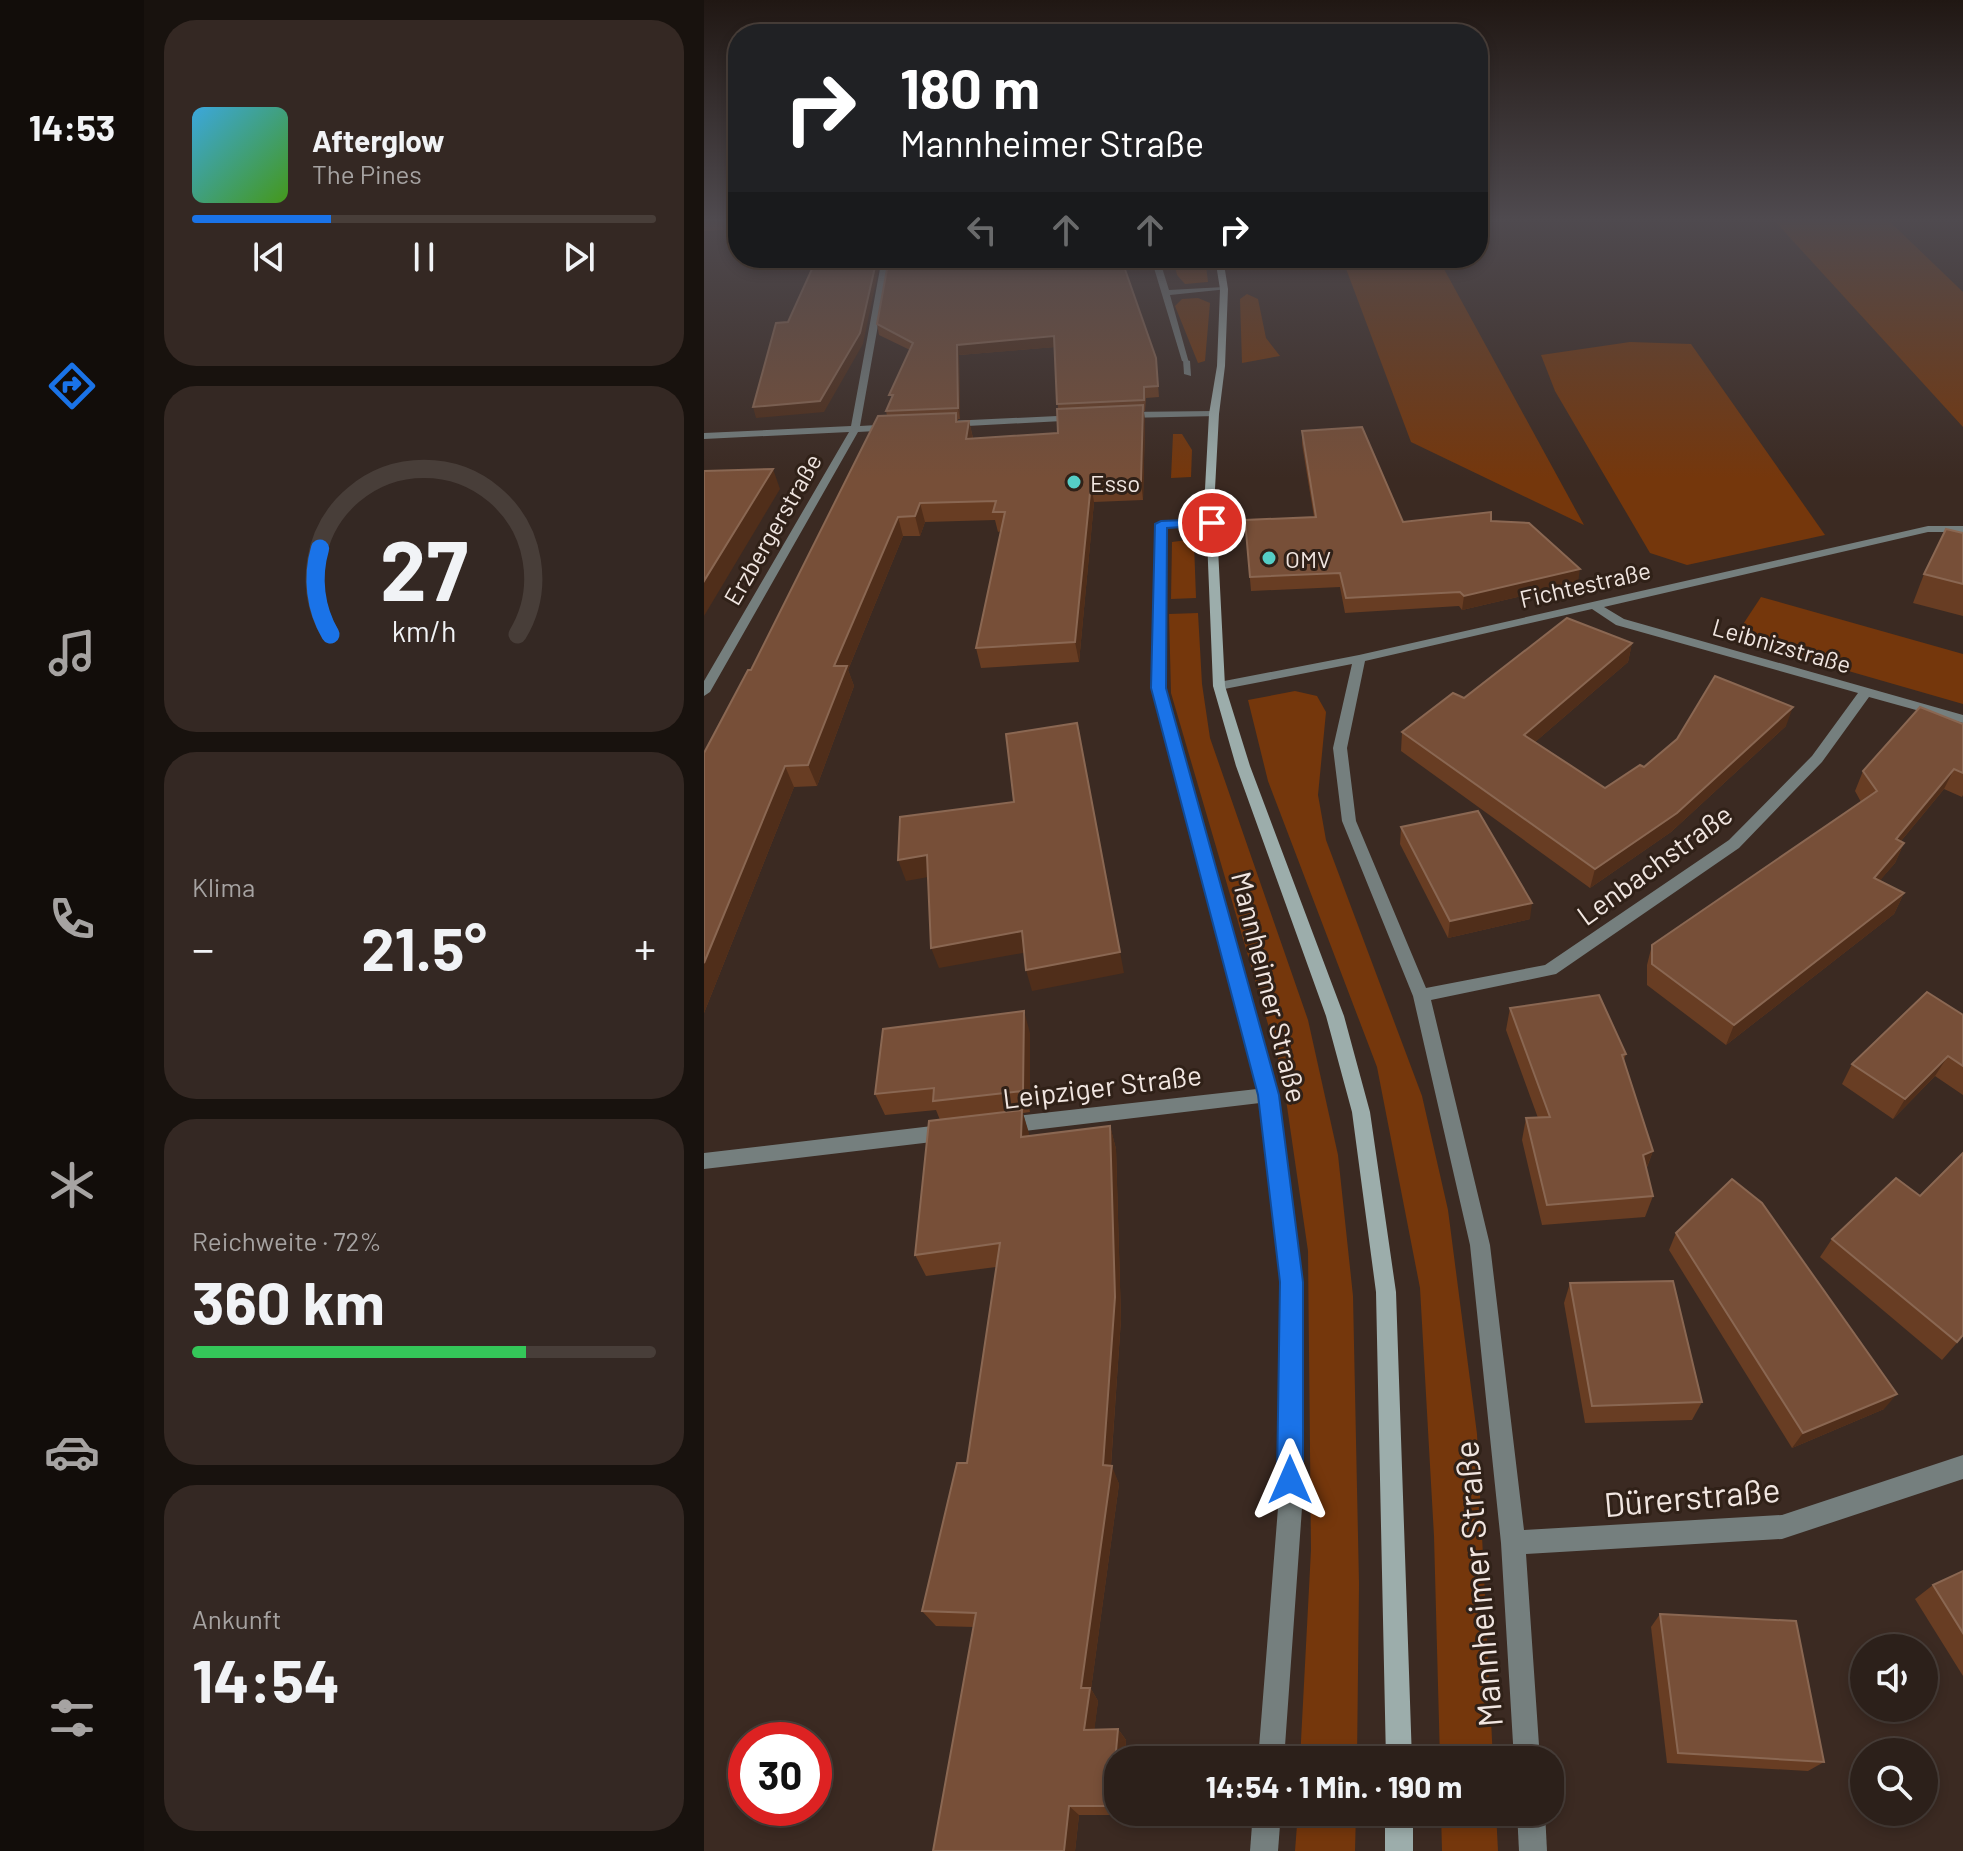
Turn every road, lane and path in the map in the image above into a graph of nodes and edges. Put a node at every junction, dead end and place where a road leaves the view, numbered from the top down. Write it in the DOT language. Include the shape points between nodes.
graph roads {
  1 [pos="878,304"];
  2 [pos="1168,304"];
  3 [pos="1223,304"];
  4 [pos="1188,374"];
  5 [pos="1214,414"];
  6 [pos="1109,416"];
  7 [pos="1093,417"];
  8 [pos="934,425"];
  9 [pos="902,426"];
  10 [pos="855,429"];
  11 [pos="704,436"];
  12 [pos="1212,523"];
  13 [pos="1962,529"];
  14 [pos="1593,605"];
  15 [pos="1359,659"];
  16 [pos="1219,686"];
  17 [pos="704,692"];
  18 [pos="1866,692"];
  19 [pos="1963,719"];
  20 [pos="1421,996"];
  21 [pos="1268,1095"];
  22 [pos="704,1161"];
  23 [pos="1963,1467"];
  24 [pos="1513,1543"];
  25 [pos="1272,1746"];
  26 [pos="1399,1746"];
  27 [pos="1526,1746"];
  28 [pos="1266,1826"];
  29 [pos="1399,1826"];
  30 [pos="1532,1826"];
  31 [pos="1264,1851"];
  32 [pos="1399,1851"];
  33 [pos="1533,1851"];
  1 -- 10 [label="street, Erzbergerstraße"];
  2 -- 4 [label="street"];
  3 -- 5 [label="main road, Mannheimer Straße"];
  5 -- 6 [label="street"];
  5 -- 12 [label="main road, Mannheimer Straße"];
  7 -- 8 [label="street"];
  9 -- 10 [label="street"];
  10 -- 11 [label="street"];
  10 -- 17 [label="street, Erzbergerstraße"];
  12 -- 16 [label="main road, Mannheimer Straße"];
  12 -- 21 [label="street, Mannheimer Straße" via="1161,524 1158,688"];
  13 -- 14 [label="street, Fichtestraße" via="1928,529"];
  14 -- 15 [label="street, Fichtestraße"];
  14 -- 18 [label="street, Leibnizstraße" via="1620,622"];
  15 -- 16 [label="street, Fichtestraße"];
  15 -- 20 [label="street, Mannheimer Straße" via="1340,748 1349,821"];
  16 -- 26 [label="main road, Mannheimer Straße" via="1335,1016 1361,1112 1386,1292"];
  18 -- 19 [label="street, Leibnizstraße"];
  18 -- 20 [label="street, Lenbachstraße" via="1817,759 1734,844 1550,970"];
  20 -- 24 [label="street, Mannheimer Straße" via="1480,1245"];
  21 -- 22 [label="street, Leipziger Straße"];
  21 -- 25 [label="street, Mannheimer Straße" via="1291,1282 1290,1508"];
  23 -- 24 [label="street, Dürerstraße" via="1782,1527"];
  24 -- 27 [label="street, Mannheimer Straße"];
  28 -- 31 [label="street"];
  29 -- 32 [label="main road"];
  30 -- 33 [label="street"];
}
